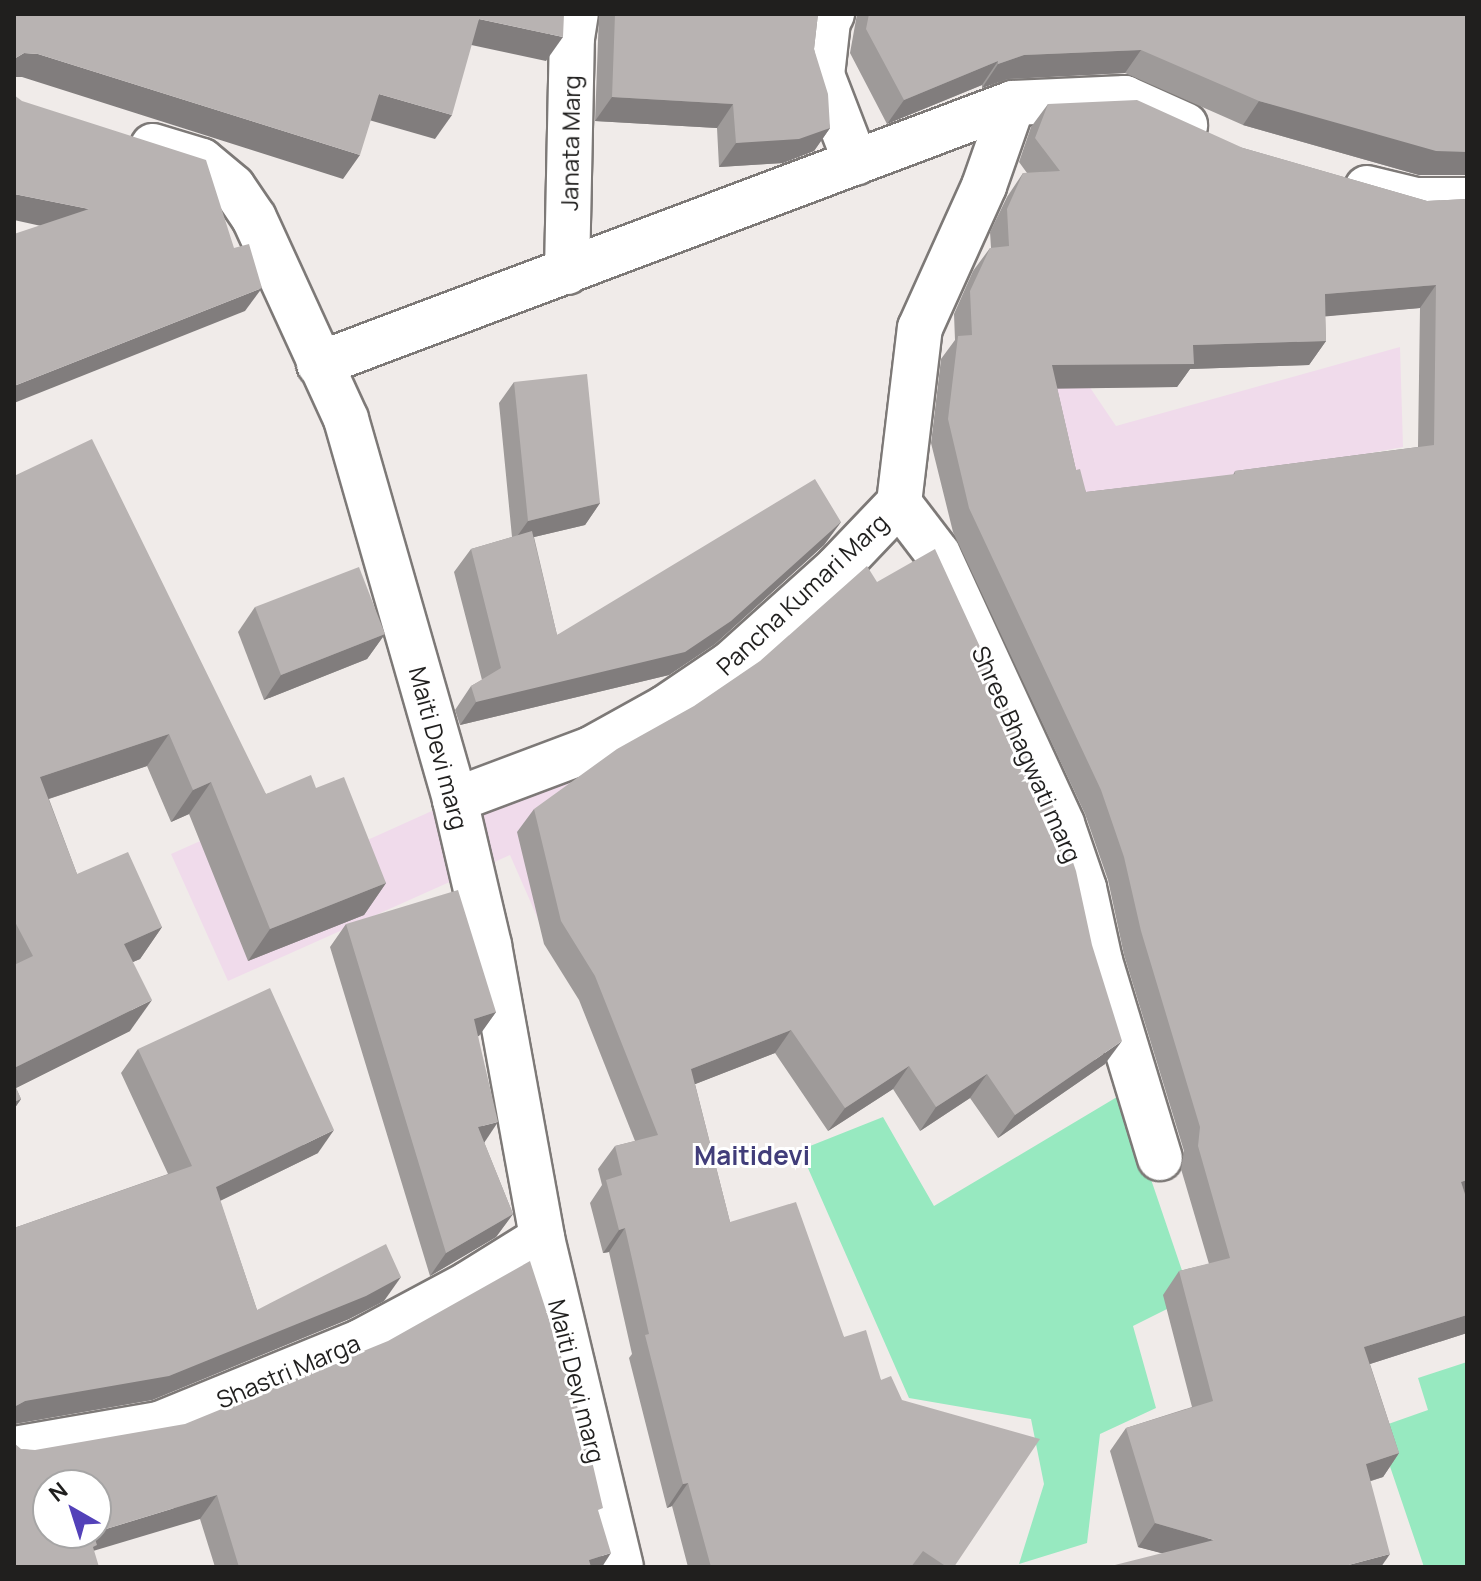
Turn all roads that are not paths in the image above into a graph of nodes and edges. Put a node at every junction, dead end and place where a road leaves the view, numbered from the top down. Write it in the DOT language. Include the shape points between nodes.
graph roads {
  1 [pos="576,14"];
  2 [pos="832,14"];
  3 [pos="1013,103"];
  4 [pos="113,134"];
  5 [pos="1220,142"];
  6 [pos="856,163"];
  7 [pos="1333,177"];
  8 [pos="1467,200"];
  9 [pos="567,272"];
  10 [pos="319,364"];
  11 [pos="899,503"];
  12 [pos="455,800"];
  13 [pos="1160,1158"];
  14 [pos="542,1238"];
  15 [pos="14,1449"];
  16 [pos="621,1567"];
  1 -- 9 [label="street, Janata Marg"];
  2 -- 6 [label="street" via="822,75"];
  3 -- 5 [label="street" via="1125,98"];
  3 -- 6 [label="street"];
  3 -- 11 [label="street, Pancha Kumari Marg" via="984,186 920,328"];
  4 -- 10 [label="street, Maiti Devi marg" via="202,161 233,187 254,218"];
  6 -- 9 [label="street"];
  7 -- 8 [label="street" via="1416,200"];
  9 -- 10 [label="street"];
  10 -- 12 [label="street, Maiti Devi marg" via="346,419"];
  11 -- 12 [label="street, Pancha Kumari Marg" via="837,568 730,664 665,708 591,749"];
  11 -- 13 [label="street, Shree Bhagwati marg" via="938,554 1062,824"];
  12 -- 14 [label="street, Maiti Devi marg" via="489,945"];
  14 -- 15 [label="street, Shastri Marga" via="360,1342 159,1424"];
  14 -- 16 [label="street, Maiti Devi marg"];
}
